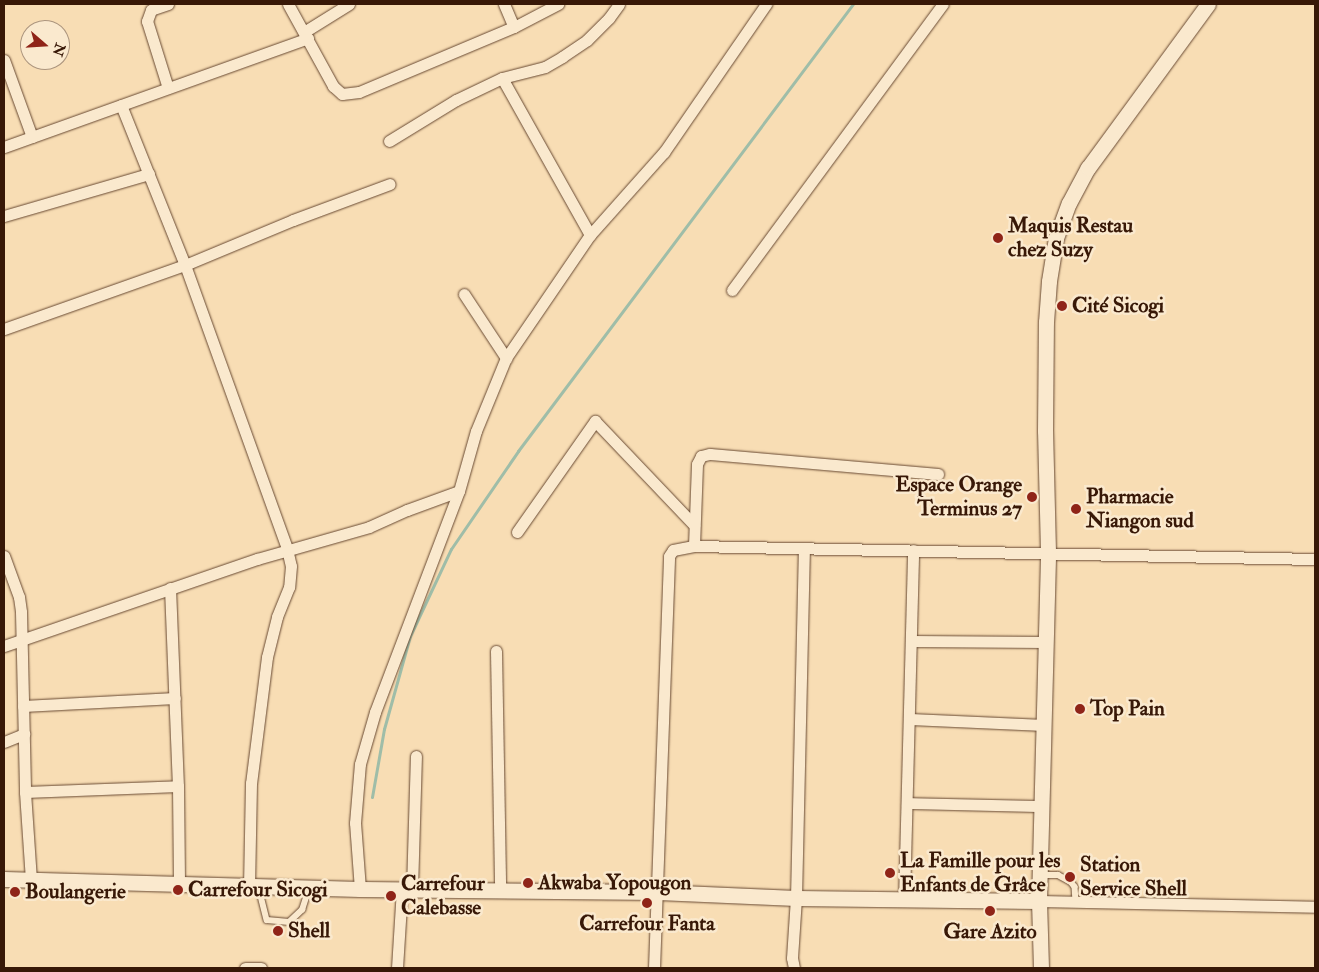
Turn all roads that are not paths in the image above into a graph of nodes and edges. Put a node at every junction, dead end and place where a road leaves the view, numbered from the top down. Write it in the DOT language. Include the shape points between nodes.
graph roads {
  1 [pos="168,4"];
  2 [pos="288,4"];
  3 [pos="348,4"];
  4 [pos="504,4"];
  5 [pos="558,4"];
  6 [pos="619,4"];
  7 [pos="766,4"];
  8 [pos="943,4"];
  9 [pos="1208,4"];
  10 [pos="514,27"];
  11 [pos="306,35"];
  12 [pos="4,60"];
  13 [pos="502,78"];
  14 [pos="168,88"];
  15 [pos="120,105"];
  16 [pos="32,137"];
  17 [pos="389,141"];
  18 [pos="4,147"];
  19 [pos="148,174"];
  20 [pos="390,184"];
  21 [pos="4,216"];
  22 [pos="590,235"];
  23 [pos="185,266"];
  24 [pos="732,290"];
  25 [pos="464,294"];
  26 [pos="4,329"];
  27 [pos="506,358"];
  28 [pos="938,474"];
  29 [pos="459,491"];
  30 [pos="694,525"];
  31 [pos="517,532"];
  32 [pos="694,546"];
  33 [pos="287,549"];
  34 [pos="804,549"];
  35 [pos="913,550"];
  36 [pos="1048,552"];
  37 [pos="4,556"];
  38 [pos="1315,559"];
  39 [pos="170,588"];
  40 [pos="21,640"];
  41 [pos="912,642"];
  42 [pos="1046,642"];
  43 [pos="4,646"];
  44 [pos="496,651"];
  45 [pos="175,698"];
  46 [pos="23,706"];
  47 [pos="910,719"];
  48 [pos="1044,725"];
  49 [pos="24,734"];
  50 [pos="4,742"];
  51 [pos="416,756"];
  52 [pos="178,786"];
  53 [pos="26,792"];
  54 [pos="907,803"];
  55 [pos="1042,806"];
  56 [pos="1040,875"];
  57 [pos="4,879"];
  58 [pos="31,880"];
  59 [pos="178,885"];
  60 [pos="254,886"];
  61 [pos="310,887"];
  62 [pos="360,889"];
  63 [pos="407,889"];
  64 [pos="500,891"];
  65 [pos="658,892"];
  66 [pos="796,898"];
  67 [pos="904,900"];
  68 [pos="1039,901"];
  69 [pos="1076,902"];
  70 [pos="1315,907"];
  71 [pos="245,968"];
  72 [pos="261,968"];
  73 [pos="397,968"];
  74 [pos="654,968"];
  75 [pos="794,968"];
  76 [pos="1041,968"];
  1 -- 14 [label="street" via="151,10 147,21"];
  2 -- 11 [label="street"];
  3 -- 11 [label="street"];
  4 -- 10 [label="street"];
  5 -- 10 [label="street"];
  6 -- 13 [label="street" via="587,40 562,57 545,67"];
  7 -- 22 [label="street" via="664,152"];
  8 -- 24 [label="street"];
  9 -- 36 [label="street" via="1088,168 1069,203 1056,238 1046,322 1044,431"];
  10 -- 11 [label="street" via="359,92 342,94 332,86"];
  11 -- 14 [label="street"];
  12 -- 16 [label="street"];
  13 -- 17 [label="street" via="456,100"];
  13 -- 22 [label="street"];
  14 -- 15 [label="street"];
  15 -- 16 [label="street"];
  15 -- 19 [label="street"];
  16 -- 18 [label="street"];
  19 -- 21 [label="street"];
  19 -- 23 [label="street"];
  20 -- 23 [label="street" via="293,220"];
  22 -- 27 [label="street"];
  23 -- 26 [label="street"];
  23 -- 33 [label="street"];
  25 -- 27 [label="street"];
  27 -- 29 [label="street" via="476,431"];
  28 -- 30 [label="street" via="710,454 701,456 697,464"];
  29 -- 33 [label="street" via="369,527"];
  29 -- 62 [label="street" via="375,712 360,764 355,823"];
  30 -- 31 [label="street" via="595,421"];
  30 -- 32 [label="street"];
  32 -- 34 [label="street"];
  32 -- 65 [label="street" via="680,547 668,556"];
  33 -- 39 [label="street"];
  33 -- 60 [label="street" via="291,566 289,587 267,656 251,783"];
  34 -- 35 [label="street"];
  34 -- 66 [label="street"];
  35 -- 36 [label="street"];
  35 -- 41 [label="street"];
  36 -- 38 [label="street"];
  36 -- 42 [label="street"];
  37 -- 40 [label="street" via="19,597"];
  39 -- 40 [label="street"];
  39 -- 45 [label="street"];
  40 -- 43 [label="street"];
  40 -- 46 [label="street"];
  41 -- 42 [label="street"];
  41 -- 47 [label="street"];
  42 -- 48 [label="street"];
  44 -- 64 [label="street"];
  45 -- 46 [label="street"];
  45 -- 52 [label="street"];
  46 -- 49 [label="street"];
  47 -- 48 [label="street"];
  47 -- 54 [label="street"];
  48 -- 55 [label="street"];
  49 -- 50 [label="street"];
  49 -- 53 [label="street"];
  51 -- 63 [label="street"];
  52 -- 53 [label="street"];
  52 -- 59 [label="street"];
  53 -- 58 [label="street"];
  54 -- 55 [label="street"];
  54 -- 67 [label="street"];
  55 -- 56 [label="street"];
  56 -- 68 [label="street"];
  56 -- 69 [label="lane" via="1058,876 1071,882 1075,887"];
  57 -- 58 [label="street"];
  58 -- 59 [label="street"];
  59 -- 60 [label="street"];
  60 -- 61 [label="street"];
  60 -- 61 [label="lane" via="266,920 289,922 302,910"];
  61 -- 62 [label="street"];
  62 -- 63 [label="street"];
  63 -- 64 [label="street"];
  63 -- 73 [label="street"];
  64 -- 65 [label="street"];
  65 -- 66 [label="street"];
  65 -- 74 [label="street"];
  66 -- 67 [label="street"];
  66 -- 75 [label="street"];
  67 -- 68 [label="street"];
  68 -- 69 [label="street"];
  68 -- 76 [label="street"];
  69 -- 70 [label="street"];
  71 -- 72 [label="street"];
}
